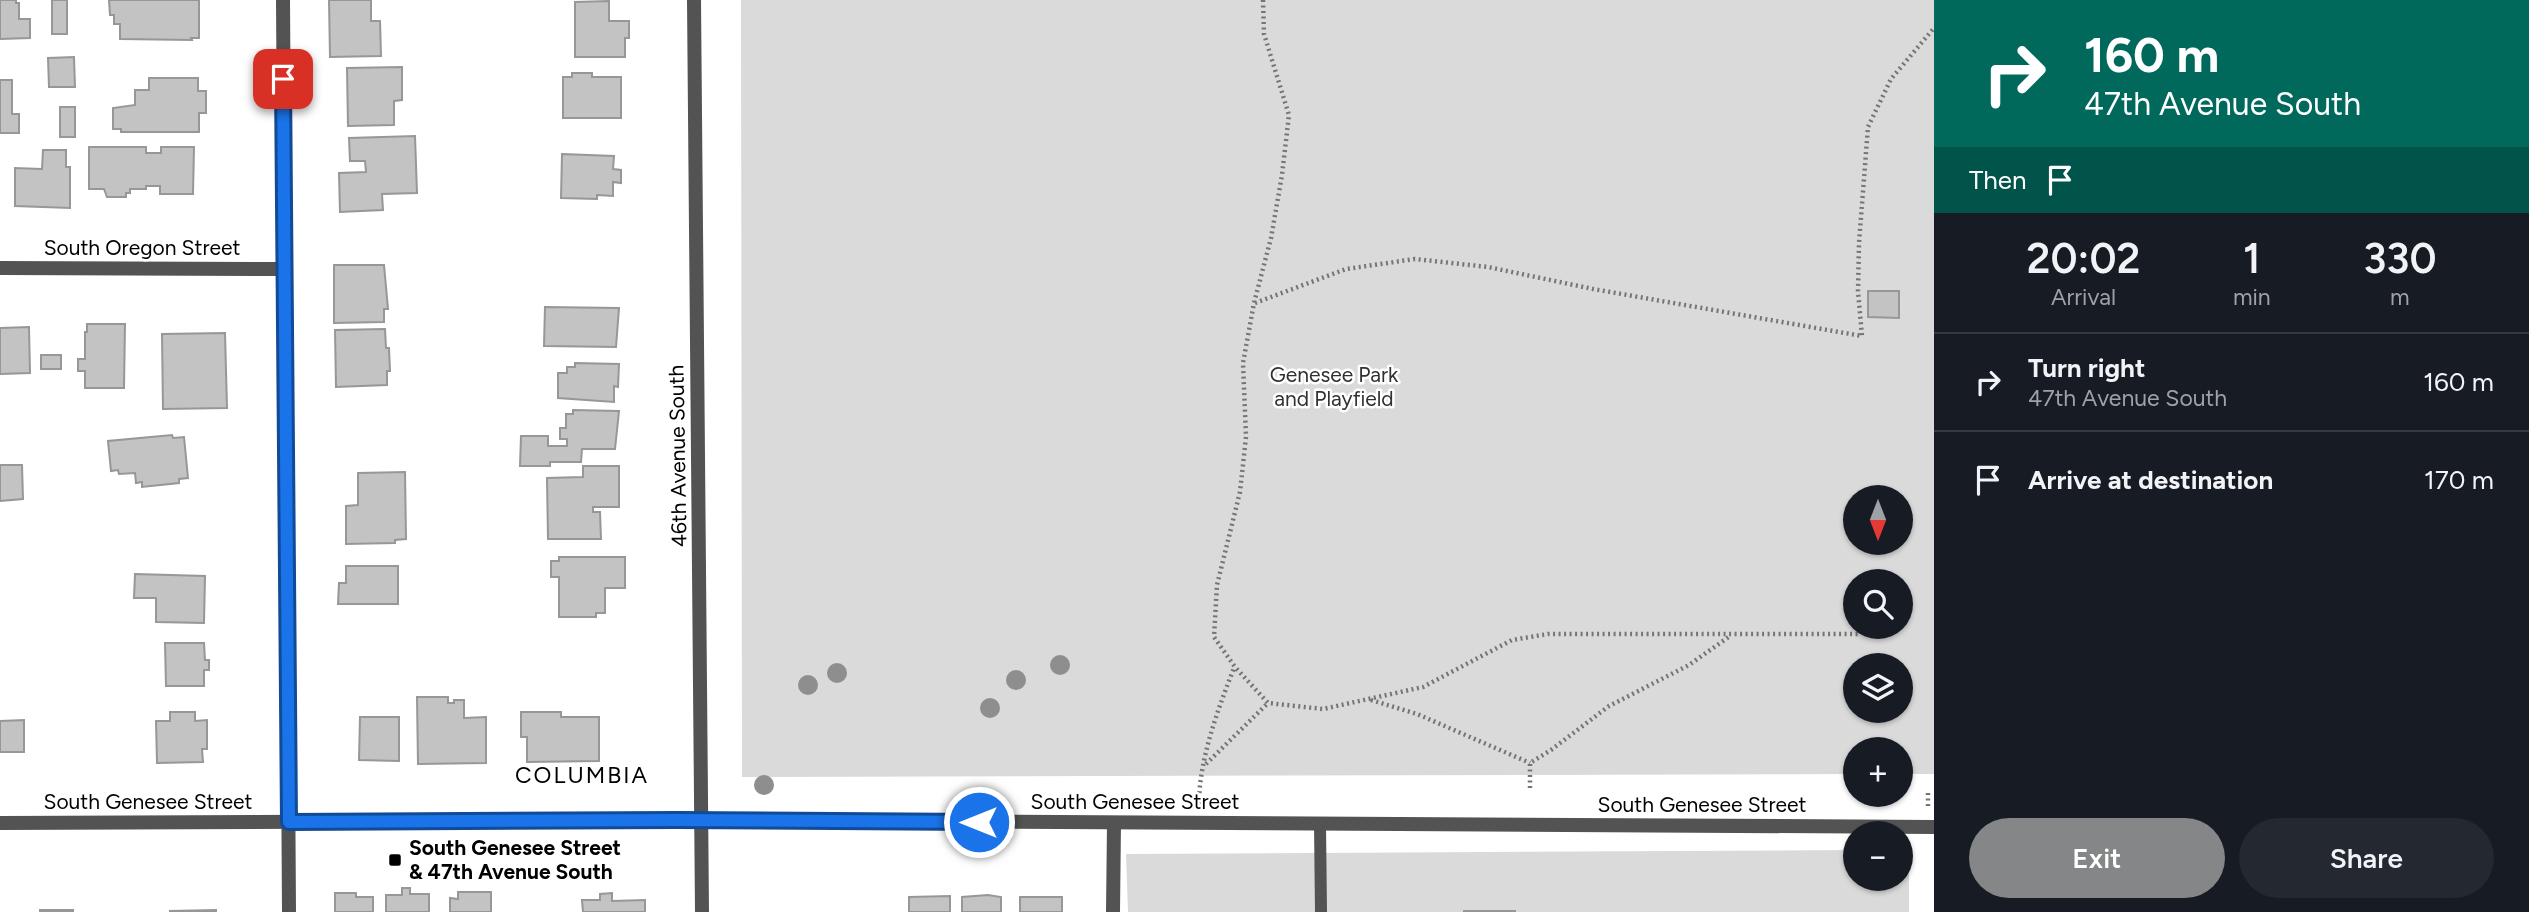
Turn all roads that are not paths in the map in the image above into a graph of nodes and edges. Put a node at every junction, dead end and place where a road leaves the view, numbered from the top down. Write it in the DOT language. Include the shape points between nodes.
graph roads {
  1 [pos="283,0"];
  2 [pos="694,0"];
  3 [pos="0,268"];
  4 [pos="284,269"];
  5 [pos="702,820"];
  6 [pos="289,822"];
  7 [pos="0,823"];
  8 [pos="1114,823"];
  9 [pos="1320,824"];
  10 [pos="1934,827"];
  11 [pos="289,912"];
  12 [pos="702,912"];
  13 [pos="1113,912"];
  14 [pos="1321,912"];
  1 -- 4 [label="street"];
  2 -- 5 [label="street, 46th Avenue South"];
  3 -- 4 [label="street, South Oregon Street"];
  4 -- 6 [label="street"];
  5 -- 6 [label="street, South Genesee Street"];
  5 -- 8 [label="street, South Genesee Street"];
  5 -- 12 [label="street, 46th Avenue South"];
  6 -- 7 [label="street, South Genesee Street"];
  6 -- 11 [label="street"];
  8 -- 9 [label="street, South Genesee Street"];
  8 -- 13 [label="street"];
  9 -- 10 [label="street, South Genesee Street"];
  9 -- 14 [label="lane"];
}
